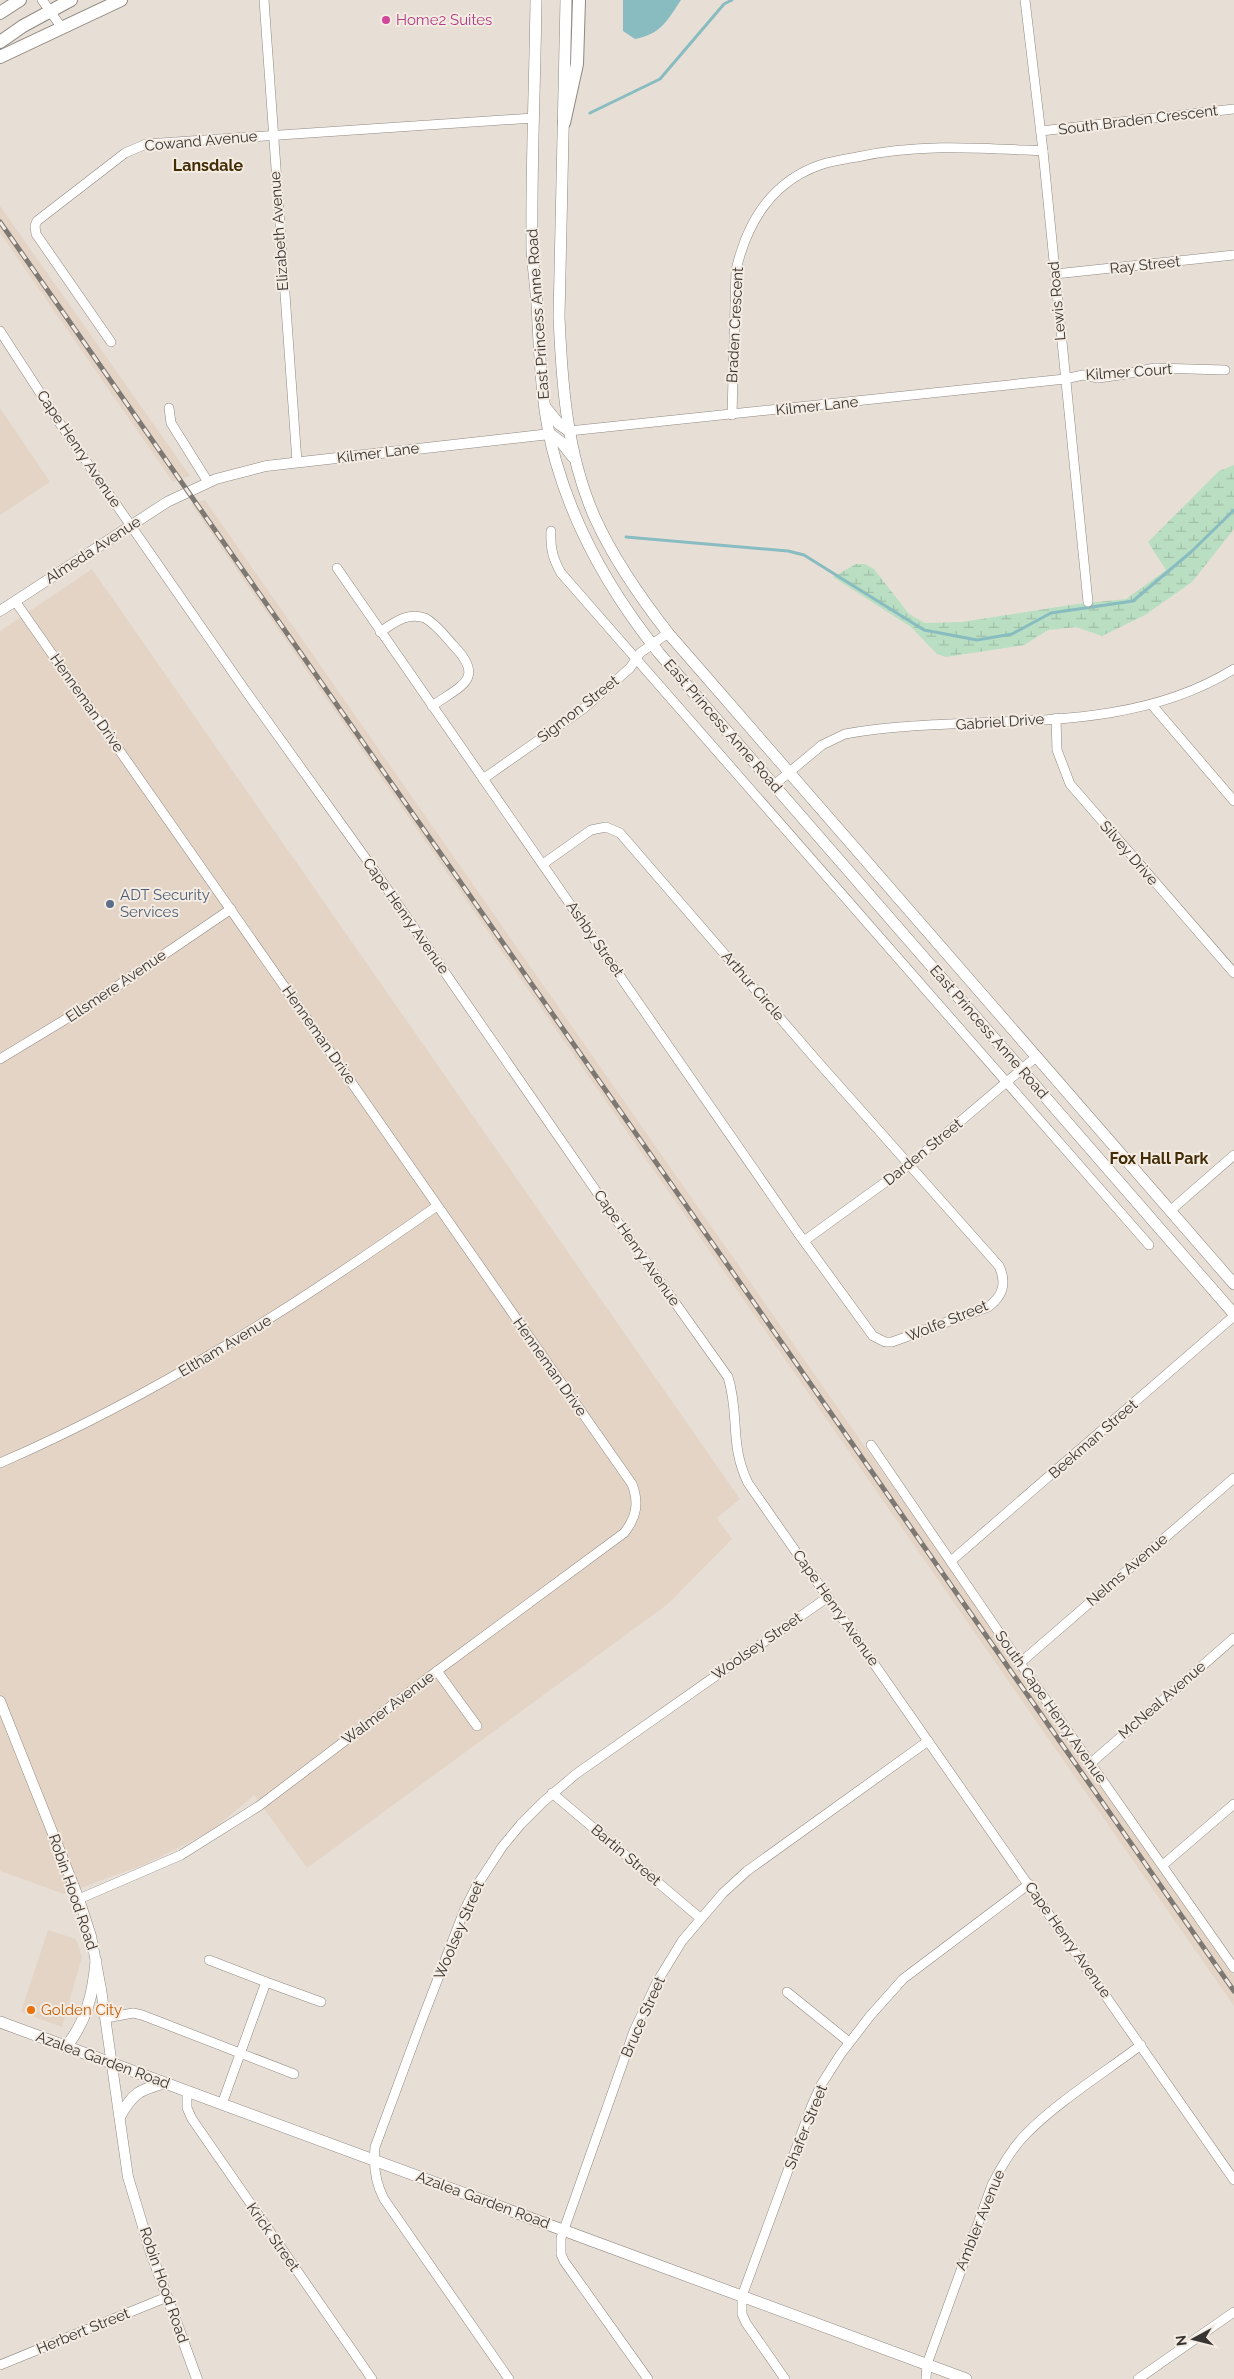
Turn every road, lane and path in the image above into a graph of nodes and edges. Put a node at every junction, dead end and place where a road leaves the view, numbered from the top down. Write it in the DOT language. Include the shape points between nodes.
graph roads {
  1 [pos="7,0"];
  2 [pos="20,0"];
  3 [pos="42,0"];
  4 [pos="72,0"];
  5 [pos="122,0"];
  6 [pos="264,0"];
  7 [pos="536,0"];
  8 [pos="566,0"];
  9 [pos="578,0"];
  10 [pos="1025,0"];
  11 [pos="50,11"];
  12 [pos="0,13"];
  13 [pos="62,28"];
  14 [pos="0,42"];
  15 [pos="0,57"];
  16 [pos="1234,109"];
  17 [pos="534,118"];
  18 [pos="564,123"];
  19 [pos="1041,131"];
  20 [pos="273,135"];
  21 [pos="1044,151"];
  22 [pos="1234,255"];
  23 [pos="1055,274"];
  24 [pos="0,331"];
  25 [pos="111,342"];
  26 [pos="1225,370"];
  27 [pos="1064,379"];
  28 [pos="565,399"];
  29 [pos="544,404"];
  30 [pos="169,408"];
  31 [pos="732,416"];
  32 [pos="559,424"];
  33 [pos="569,432"];
  34 [pos="550,434"];
  35 [pos="562,443"];
  36 [pos="576,461"];
  37 [pos="297,462"];
  38 [pos="556,463"];
  39 [pos="208,482"];
  40 [pos="188,490"];
  41 [pos="131,526"];
  42 [pos="551,531"];
  43 [pos="337,568"];
  44 [pos="14,601"];
  45 [pos="1088,602"];
  46 [pos="0,611"];
  47 [pos="380,632"];
  48 [pos="668,633"];
  49 [pos="652,644"];
  50 [pos="635,659"];
  51 [pos="1234,669"];
  52 [pos="1152,705"];
  53 [pos="432,706"];
  54 [pos="1056,718"];
  55 [pos="789,772"];
  56 [pos="483,779"];
  57 [pos="774,785"];
  58 [pos="1234,800"];
  59 [pos="543,864"];
  60 [pos="231,909"];
  61 [pos="1234,973"];
  62 [pos="1036,1057"];
  63 [pos="0,1059"];
  64 [pos="1022,1070"];
  65 [pos="1007,1082"];
  66 [pos="1234,1155"];
  67 [pos="909,1165"];
  68 [pos="437,1206"];
  69 [pos="945,1206"];
  70 [pos="1170,1211"];
  71 [pos="804,1241"];
  72 [pos="1149,1245"];
  73 [pos="1234,1284"];
  74 [pos="854,1310"];
  75 [pos="1234,1315"];
  76 [pos="871,1445"];
  77 [pos="0,1463"];
  78 [pos="622,1469"];
  79 [pos="1234,1478"];
  80 [pos="951,1561"];
  81 [pos="828,1597"];
  82 [pos="1234,1638"];
  83 [pos="1020,1663"];
  84 [pos="437,1671"];
  85 [pos="0,1701"];
  86 [pos="477,1726"];
  87 [pos="928,1741"];
  88 [pos="1091,1763"];
  89 [pos="552,1793"];
  90 [pos="1234,1804"];
  91 [pos="1163,1865"];
  92 [pos="1029,1884"];
  93 [pos="79,1899"];
  94 [pos="700,1918"];
  95 [pos="209,1960"];
  96 [pos="96,1961"];
  97 [pos="1234,1968"];
  98 [pos="266,1982"];
  99 [pos="787,1992"];
  100 [pos="321,2002"];
  101 [pos="106,2018"];
  102 [pos="0,2022"];
  103 [pos="849,2042"];
  104 [pos="1141,2045"];
  105 [pos="66,2047"];
  106 [pos="241,2054"];
  107 [pos="113,2064"];
  108 [pos="294,2074"];
  109 [pos="164,2083"];
  110 [pos="187,2091"];
  111 [pos="222,2104"];
  112 [pos="120,2116"];
  113 [pos="374,2160"];
  114 [pos="1234,2180"];
  115 [pos="564,2230"];
  116 [pos="742,2296"];
  117 [pos="167,2297"];
  118 [pos="1234,2312"];
  119 [pos="927,2364"];
  120 [pos="0,2365"];
  121 [pos="196,2379"];
  122 [pos="372,2379"];
  123 [pos="509,2379"];
  124 [pos="648,2379"];
  125 [pos="785,2379"];
  126 [pos="926,2379"];
  127 [pos="966,2379"];
  128 [pos="1138,2379"];
  1 -- 12 [label="main road"];
  2 -- 12 [label="main road"];
  3 -- 11 [label="street"];
  4 -- 11 [label="main road"];
  5 -- 13 [label="main road"];
  6 -- 20 [label="street, Elizabeth Avenue"];
  7 -- 17 [label="main road, East Princess Anne Road"];
  8 -- 18 [label="main road, East Princess Anne Road"];
  9 -- 18 [label="main road" via="577,64"];
  10 -- 19 [label="street, Lewis Road"];
  11 -- 13 [label="street"];
  11 -- 14 [label="main road"];
  13 -- 15 [label="main road"];
  16 -- 19 [label="street, South Braden Crescent"];
  17 -- 20 [label="street, Cowand Avenue"];
  17 -- 29 [label="main road, East Princess Anne Road" via="532,252"];
  18 -- 28 [label="main road, East Princess Anne Road" via="559,318"];
  19 -- 21 [label="street, Lewis Road"];
  20 -- 25 [label="street, Cowand Avenue" via="135,147 37,221 36,234"];
  20 -- 37 [label="street, Elizabeth Avenue"];
  21 -- 23 [label="street, Lewis Road"];
  21 -- 31 [label="street, Braden Crescent" via="958,147 884,151 821,165 794,178 769,199 752,221 736,270"];
  22 -- 23 [label="street, Ray Street"];
  23 -- 27 [label="street, Lewis Road"];
  24 -- 41 [label="street, Cape Henry Avenue"];
  26 -- 27 [label="street, Kilmer Court" via="1156,368 1105,377 1083,375"];
  27 -- 31 [label="street, Kilmer Lane"];
  27 -- 45 [label="street, Lewis Road"];
  28 -- 32 [label="main road"];
  28 -- 33 [label="main road, East Princess Anne Road"];
  29 -- 32 [label="main road"];
  29 -- 34 [label="main road, East Princess Anne Road"];
  30 -- 39 [label="street" via="171,423"];
  31 -- 33 [label="street, Kilmer Lane"];
  32 -- 33 [label="main road"];
  32 -- 34 [label="main road"];
  33 -- 35 [label="main road"];
  33 -- 36 [label="main road, East Princess Anne Road"];
  34 -- 35 [label="main road"];
  34 -- 37 [label="street, Kilmer Lane"];
  34 -- 38 [label="main road, East Princess Anne Road"];
  35 -- 36 [label="main road"];
  35 -- 38 [label="main road"];
  36 -- 48 [label="main road, East Princess Anne Road" via="595,518 607,542"];
  37 -- 39 [label="street, Kilmer Lane" via="245,470"];
  38 -- 49 [label="main road, East Princess Anne Road" via="598,563"];
  39 -- 40 [label="street, Kilmer Lane"];
  40 -- 41 [label="street, Almeda Avenue"];
  41 -- 44 [label="street, Almeda Avenue"];
  41 -- 81 [label="street, Cape Henry Avenue" via="728,1377 733,1398 736,1452 741,1469"];
  42 -- 50 [label="street" via="550,545 561,573"];
  43 -- 47 [label="street, Ashby Street"];
  44 -- 46 [label="street, Almeda Avenue"];
  44 -- 60 [label="street, Henneman Drive"];
  47 -- 53 [label="street, Ashby Street"];
  47 -- 53 [label="street" via="402,618 418,616 430,621 466,658 470,671 468,677"];
  48 -- 49 [label="street, Sigmon Street"];
  48 -- 55 [label="main road, East Princess Anne Road"];
  49 -- 50 [label="street, Sigmon Street"];
  49 -- 57 [label="main road, East Princess Anne Road"];
  50 -- 56 [label="street, Sigmon Street" via="630,668 583,709"];
  50 -- 65 [label="street"];
  51 -- 52 [label="street, Gabriel Drive" via="1196,690"];
  52 -- 54 [label="street, Gabriel Drive"];
  52 -- 58 [label="street"];
  53 -- 56 [label="street, Ashby Street"];
  54 -- 55 [label="street, Gabriel Drive" via="845,734 822,746"];
  54 -- 61 [label="street, Silvey Drive" via="1058,756 1070,784"];
  55 -- 57 [label="street, Gabriel Drive"];
  55 -- 62 [label="main road, East Princess Anne Road"];
  56 -- 59 [label="street, Ashby Street"];
  57 -- 64 [label="main road, East Princess Anne Road"];
  59 -- 67 [label="street, Arthur Circle" via="591,830 606,827 620,833"];
  59 -- 71 [label="street, Ashby Street"];
  60 -- 63 [label="street, Ellsmere Avenue" via="94,1002"];
  60 -- 68 [label="street, Henneman Drive"];
  62 -- 64 [label="street, Darden Street"];
  62 -- 70 [label="main road, East Princess Anne Road"];
  64 -- 65 [label="street, Darden Street"];
  64 -- 75 [label="main road, East Princess Anne Road"];
  65 -- 67 [label="street, Darden Street"];
  65 -- 72 [label="street"];
  66 -- 70 [label="street"];
  67 -- 69 [label="street, Arthur Circle"];
  67 -- 71 [label="street, Darden Street"];
  68 -- 77 [label="street, Eltham Avenue" via="332,1280 213,1355 85,1424"];
  68 -- 78 [label="street, Henneman Drive"];
  69 -- 74 [label="street, Wolfe Street" via="999,1266 1004,1281 996,1301 892,1342 873,1336"];
  70 -- 73 [label="main road, East Princess Anne Road"];
  71 -- 74 [label="street, Ashby Street"];
  75 -- 80 [label="street, Beekman Street"];
  76 -- 80 [label="street, South Cape Henry Avenue"];
  78 -- 84 [label="street, Walmer Avenue" via="632,1484 637,1502 634,1519 624,1533"];
  79 -- 83 [label="street, Nelms Avenue"];
  80 -- 83 [label="street, South Cape Henry Avenue"];
  81 -- 87 [label="street, Cape Henry Avenue"];
  81 -- 89 [label="street, Woolsey Street"];
  82 -- 88 [label="street, McNeal Avenue"];
  83 -- 88 [label="street, South Cape Henry Avenue"];
  84 -- 86 [label="street"];
  84 -- 93 [label="street, Walmer Avenue" via="278,1793 221,1832 165,1862"];
  85 -- 93 [label="street, Robin Hood Road"];
  87 -- 92 [label="street, Cape Henry Avenue"];
  87 -- 94 [label="street, Bruce Street" via="772,1852 729,1887"];
  88 -- 91 [label="street, South Cape Henry Avenue"];
  89 -- 94 [label="street, Bartin Street"];
  89 -- 113 [label="street, Woolsey Street" via="502,1847 468,1903 375,2147"];
  90 -- 91 [label="street"];
  91 -- 97 [label="street, South Cape Henry Avenue"];
  92 -- 103 [label="street, Shafer Street" via="903,1979"];
  92 -- 104 [label="street, Cape Henry Avenue"];
  93 -- 96 [label="street, Robin Hood Road"];
  94 -- 115 [label="street, Bruce Street" via="669,1961 646,2003"];
  95 -- 98 [label="street"];
  96 -- 101 [label="street, Robin Hood Road"];
  96 -- 105 [label="main road" via="90,2004 77,2033"];
  98 -- 100 [label="street"];
  98 -- 106 [label="street"];
  99 -- 103 [label="street"];
  101 -- 106 [label="street" via="132,2013 142,2015"];
  101 -- 107 [label="street, Robin Hood Road"];
  102 -- 105 [label="main road, Azalea Garden Road"];
  103 -- 116 [label="street, Shafer Street" via="812,2105"];
  104 -- 114 [label="street, Cape Henry Avenue"];
  104 -- 119 [label="street, Ambler Avenue" via="1041,2120 1001,2167"];
  105 -- 107 [label="main road, Azalea Garden Road"];
  106 -- 108 [label="street"];
  106 -- 111 [label="street"];
  107 -- 109 [label="main road, Azalea Garden Road"];
  107 -- 112 [label="street, Robin Hood Road"];
  109 -- 110 [label="main road, Azalea Garden Road"];
  109 -- 112 [label="main road" via="141,2090 131,2097"];
  110 -- 111 [label="main road, Azalea Garden Road"];
  110 -- 122 [label="street, Krick Street" via="187,2108 192,2119"];
  111 -- 113 [label="main road, Azalea Garden Road"];
  112 -- 117 [label="street, Robin Hood Road" via="128,2176"];
  113 -- 115 [label="main road, Azalea Garden Road"];
  113 -- 123 [label="street, Woolsey Street" via="376,2178 384,2199"];
  115 -- 116 [label="main road, Azalea Garden Road"];
  115 -- 124 [label="street, Bruce Street" via="560,2243 564,2261"];
  116 -- 119 [label="main road, Azalea Garden Road"];
  116 -- 125 [label="street, Shafer Street" via="742,2314 746,2323"];
  117 -- 120 [label="street, Herbert Street"];
  117 -- 121 [label="street, Robin Hood Road"];
  118 -- 128 [label="street"];
  119 -- 126 [label="street, Ambler Avenue"];
  119 -- 127 [label="main road, Azalea Garden Road"];
}
